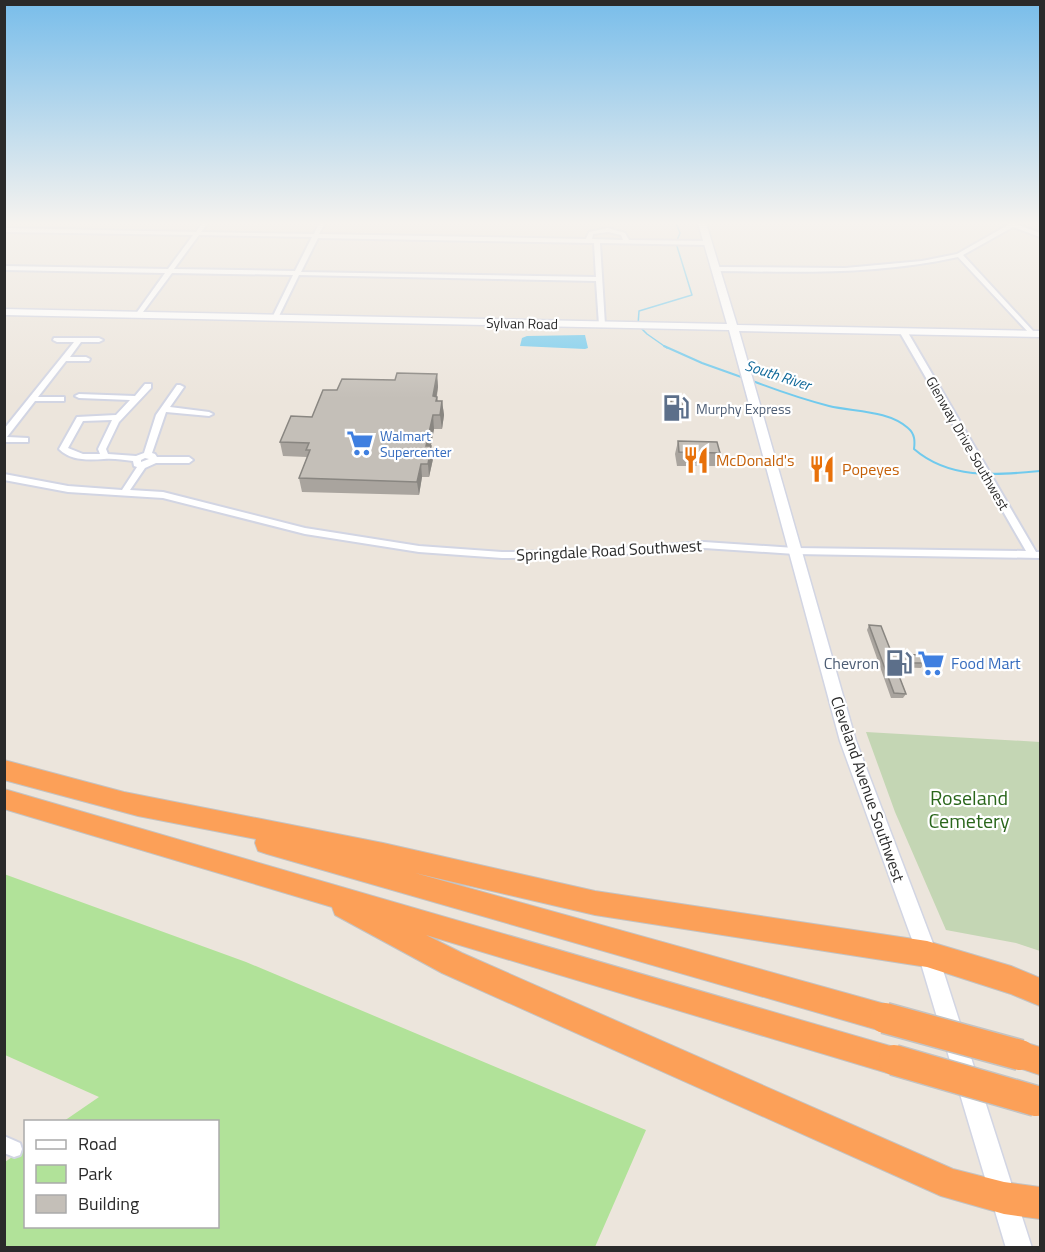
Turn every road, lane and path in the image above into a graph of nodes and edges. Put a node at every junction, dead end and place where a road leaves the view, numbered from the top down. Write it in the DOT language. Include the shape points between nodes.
graph roads {
  1 [pos="162,281"];
  2 [pos="293,281"];
  3 [pos="599,281"];
  4 [pos="719,281"];
  5 [pos="985,281"];
  6 [pos="4,312"];
  7 [pos="138,315"];
  8 [pos="275,318"];
  9 [pos="602,325"];
  10 [pos="732,327"];
  11 [pos="903,331"];
  12 [pos="1036,334"];
  13 [pos="57,340"];
  14 [pos="79,340"];
  15 [pos="99,340"];
  16 [pos="64,359"];
  17 [pos="86,359"];
  18 [pos="148,386"];
  19 [pos="180,387"];
  20 [pos="79,396"];
  21 [pos="136,398"];
  22 [pos="34,399"];
  23 [pos="61,399"];
  24 [pos="164,409"];
  25 [pos="209,414"];
  26 [pos="118,417"];
  27 [pos="5,435"];
  28 [pos="25,440"];
  29 [pos="105,456"];
  30 [pos="150,457"];
  31 [pos="189,460"];
  32 [pos="140,462"];
  33 [pos="4,477"];
  34 [pos="124,493"];
  35 [pos="795,551"];
  36 [pos="1037,555"];
  37 [pos="4,770"];
  38 [pos="4,799"];
  39 [pos="125,802"];
  40 [pos="318,890"];
  41 [pos="927,954"];
  42 [pos="1041,992"];
  43 [pos="1030,1058"];
  44 [pos="1038,1101"];
  45 [pos="1004,1198"];
  46 [pos="1041,1203"];
  47 [pos="1019,1248"];
  1 -- 7 [label="street"];
  2 -- 8 [label="street"];
  3 -- 9 [label="street"];
  4 -- 10 [label="main road, Cleveland Avenue Southwest"];
  5 -- 12 [label="street"];
  6 -- 7 [label="main road, Sylvan Road"];
  7 -- 8 [label="main road, Sylvan Road"];
  8 -- 9 [label="main road, Sylvan Road"];
  9 -- 10 [label="main road, Sylvan Road"];
  10 -- 11 [label="main road, Sylvan Road"];
  10 -- 35 [label="main road, Cleveland Avenue Southwest"];
  11 -- 12 [label="main road, Sylvan Road"];
  11 -- 36 [label="street, Glenway Drive Southwest"];
  13 -- 14 [label="street"];
  14 -- 15 [label="street"];
  14 -- 16 [label="street"];
  16 -- 17 [label="street"];
  16 -- 22 [label="street"];
  18 -- 21 [label="street"];
  19 -- 24 [label="street"];
  20 -- 21 [label="street"];
  21 -- 26 [label="street"];
  22 -- 23 [label="street"];
  22 -- 27 [label="street"];
  24 -- 25 [label="street"];
  24 -- 30 [label="street" via="152,433"];
  26 -- 29 [label="street" via="102,449"];
  26 -- 29 [label="street" via="80,419 63,449 73,454"];
  27 -- 28 [label="street"];
  29 -- 32 [label="street"];
  30 -- 31 [label="street"];
  30 -- 32 [label="street"];
  32 -- 34 [label="street"];
  33 -- 34 [label="street, Springdale Road Southwest" via="68,489"];
  34 -- 35 [label="street, Springdale Road Southwest" via="163,495 305,531 419,549 502,555 585,554 704,545"];
  35 -- 36 [label="street, Springdale Road Southwest"];
  35 -- 41 [label="main road, Cleveland Avenue Southwest" via="848,741"];
  37 -- 39 [label="highway"];
  38 -- 40 [label="highway"];
  39 -- 41 [label="highway" via="383,854 595,903"];
  39 -- 43 [label="highway, bridge"];
  40 -- 44 [label="highway, bridge"];
  40 -- 45 [label="highway" via="452,963 593,1027 952,1185"];
  41 -- 42 [label="highway"];
  41 -- 45 [label="main road, Cleveland Avenue Southwest"];
  45 -- 46 [label="highway"];
  45 -- 47 [label="main road, Cleveland Avenue Southwest"];
}
